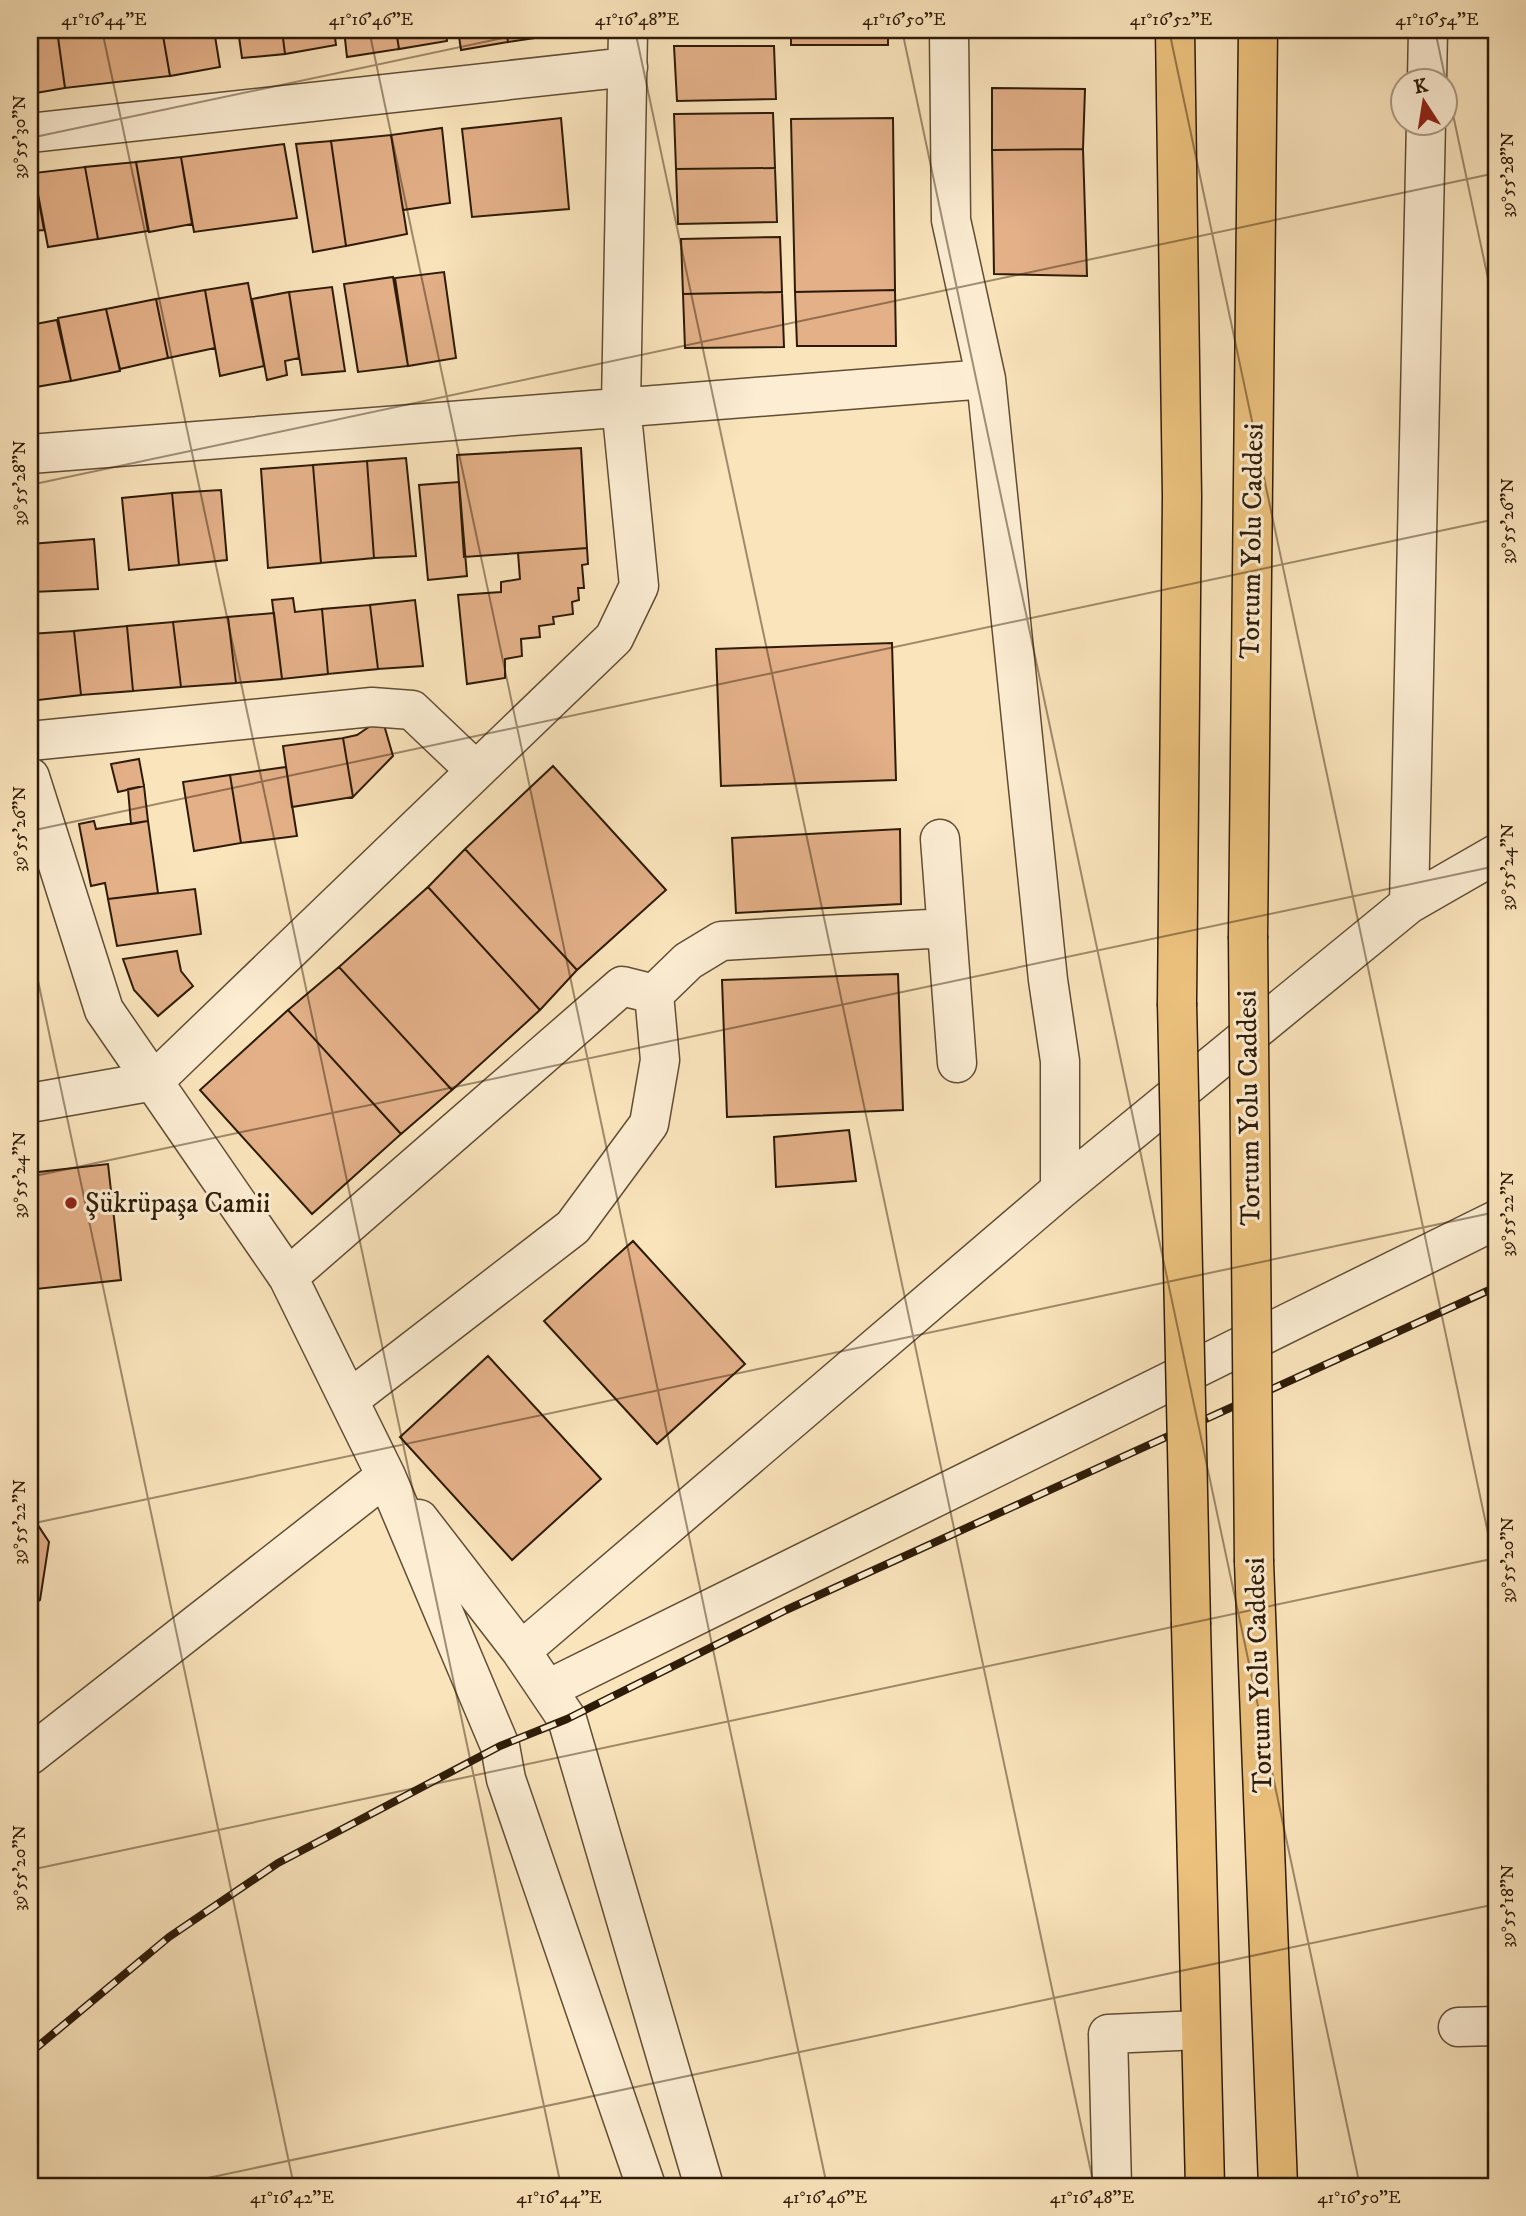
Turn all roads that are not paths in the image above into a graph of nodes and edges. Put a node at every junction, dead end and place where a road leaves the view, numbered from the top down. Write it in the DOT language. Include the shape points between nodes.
graph roads {
  1 [pos="628,30"];
  2 [pos="949,30"];
  3 [pos="1175,30"];
  4 [pos="1258,30"];
  5 [pos="1428,30"];
  6 [pos="1427,66"];
  7 [pos="628,67"];
  8 [pos="30,133"];
  9 [pos="1426,136"];
  10 [pos="986,379"];
  11 [pos="621,405"];
  12 [pos="30,454"];
  13 [pos="30,741"];
  14 [pos="474,769"];
  15 [pos="30,777"];
  16 [pos="940,839"];
  17 [pos="1496,854"];
  18 [pos="1409,904"];
  19 [pos="946,928"];
  20 [pos="654,994"];
  21 [pos="957,1063"];
  22 [pos="154,1081"];
  23 [pos="30,1102"];
  24 [pos="1060,1190"];
  25 [pos="1496,1220"];
  26 [pos="288,1277"];
  27 [pos="350,1399"];
  28 [pos="386,1476"];
  29 [pos="521,1651"];
  30 [pos="548,1689"];
  31 [pos="30,1755"];
  32 [pos="1496,2026"];
  33 [pos="1458,2027"];
  34 [pos="1200,2030"];
  35 [pos="646,2186"];
  36 [pos="704,2186"];
  37 [pos="1112,2186"];
  38 [pos="1205,2186"];
  39 [pos="1278,2186"];
  1 -- 7 [label="street"];
  2 -- 10 [label="street" via="951,220"];
  3 -- 34 [label="highway, bridge" via="1182,496 1177,1003"];
  4 -- 39 [label="highway, Tortum Yolu Caddesi, bridge" via="1248,936 1254,1562"];
  5 -- 6 [label="street"];
  7 -- 8 [label="street"];
  7 -- 11 [label="street"];
  9 -- 18 [label="street"];
  10 -- 11 [label="street"];
  10 -- 24 [label="street" via="1060,1061"];
  11 -- 12 [label="street"];
  11 -- 14 [label="street" via="639,586 614,638"];
  13 -- 14 [label="street" via="372,707 412,710"];
  14 -- 22 [label="street"];
  15 -- 22 [label="street" via="104,1010"];
  16 -- 19 [label="street"];
  17 -- 18 [label="street"];
  18 -- 24 [label="street"];
  19 -- 20 [label="street" via="721,941 688,961"];
  19 -- 21 [label="street"];
  20 -- 26 [label="street" via="622,986"];
  20 -- 27 [label="street" via="660,1060 649,1124 573,1227"];
  22 -- 23 [label="street"];
  22 -- 26 [label="street"];
  24 -- 29 [label="street"];
  25 -- 30 [label="street"];
  26 -- 27 [label="street"];
  27 -- 28 [label="street"];
  28 -- 29 [label="street"];
  28 -- 31 [label="street"];
  28 -- 35 [label="street" via="500,1746 506,1779"];
  29 -- 30 [label="street"];
  30 -- 36 [label="street" via="567,1719"];
  32 -- 33 [label="street"];
  34 -- 37 [label="street" via="1108,2034"];
  34 -- 38 [label="highway"];
}
